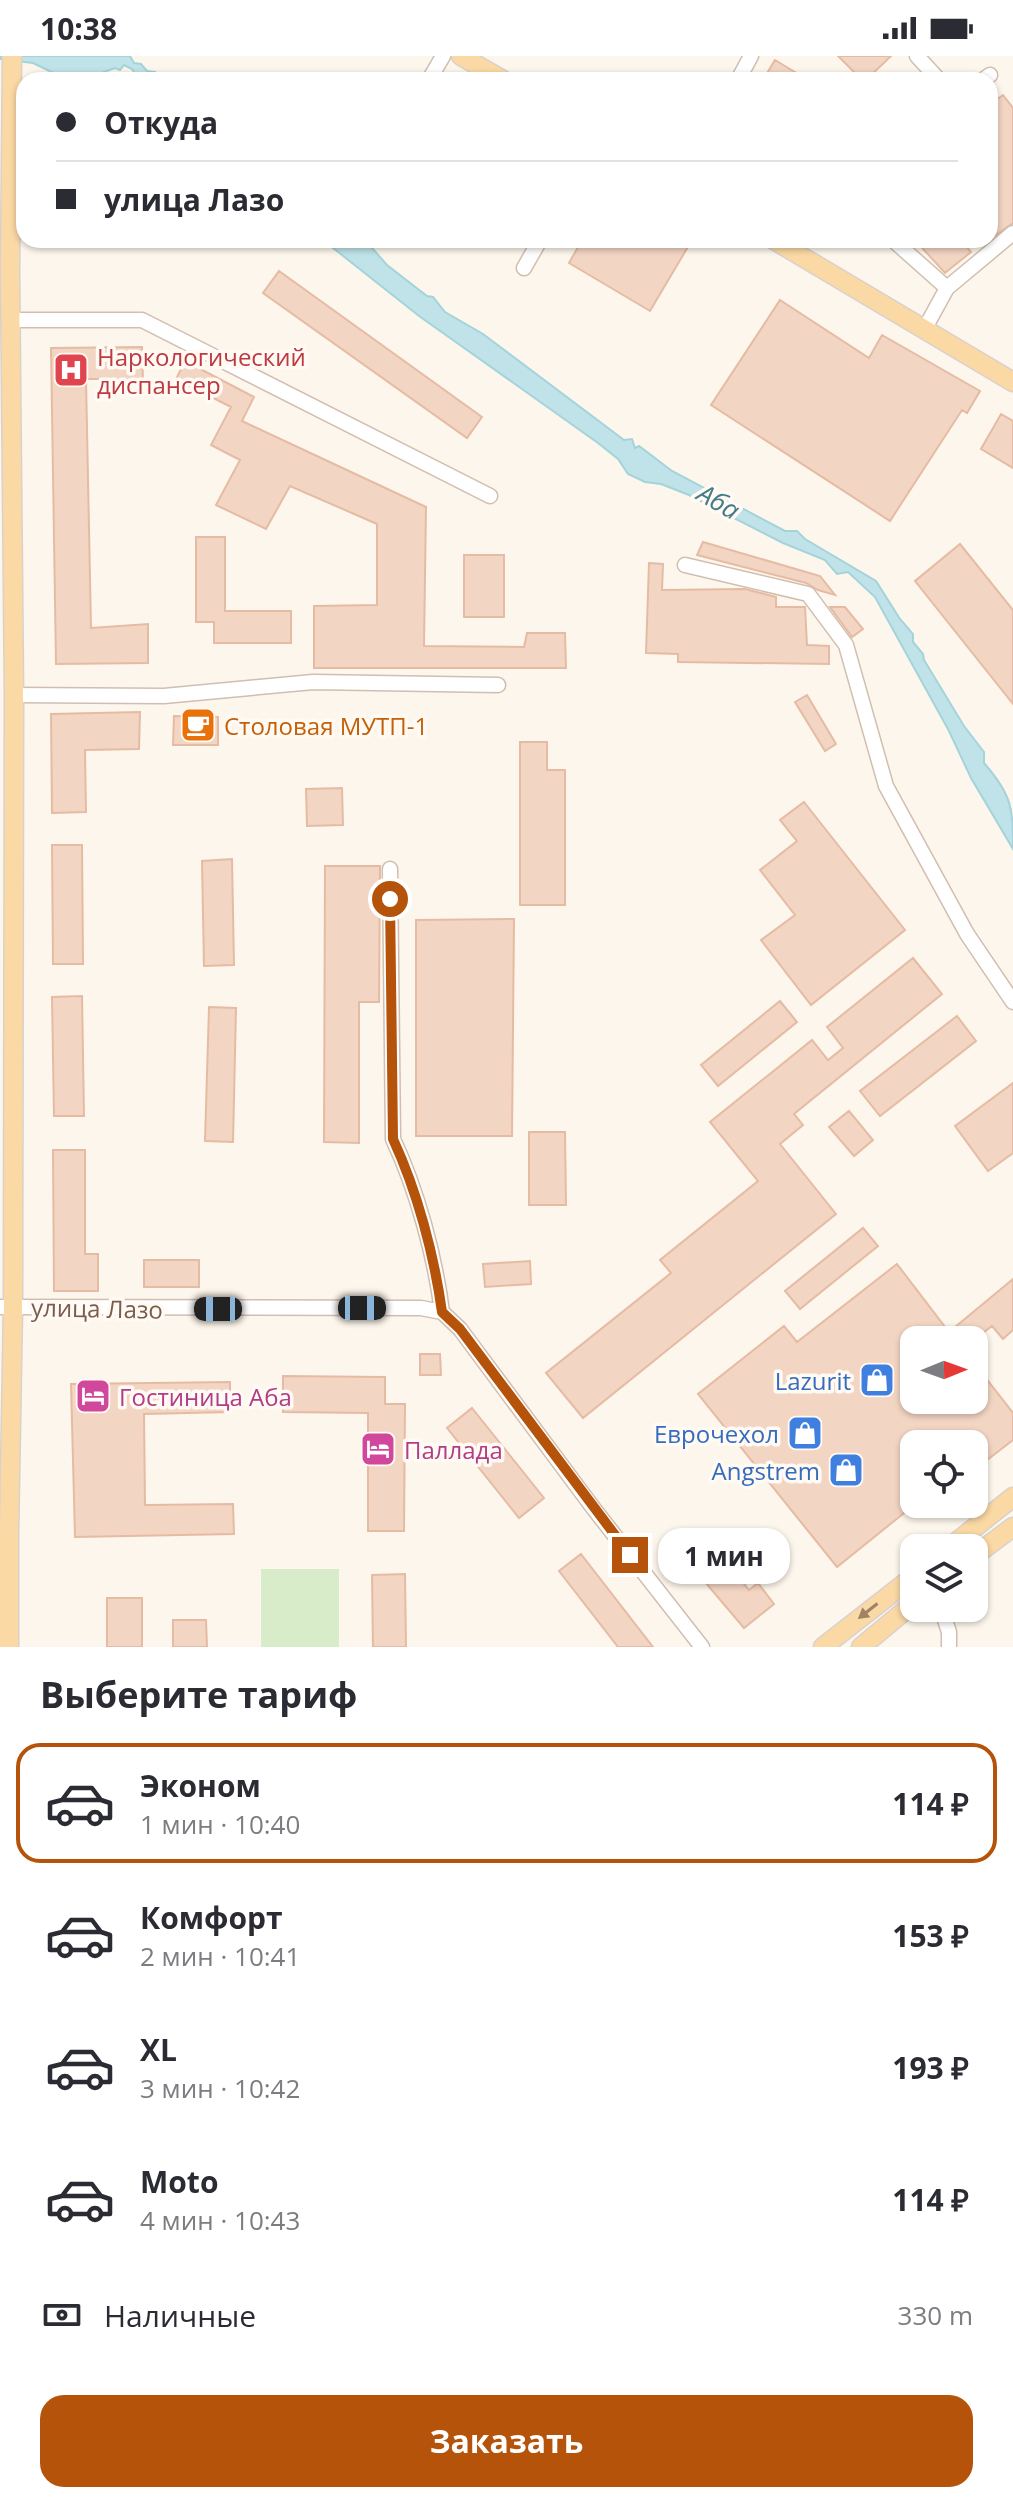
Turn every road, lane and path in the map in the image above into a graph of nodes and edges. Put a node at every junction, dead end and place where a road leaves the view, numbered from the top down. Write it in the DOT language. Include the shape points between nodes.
graph roads {
  1 [pos="12,56"];
  2 [pos="461,56"];
  3 [pos="917,56"];
  4 [pos="489,72"];
  5 [pos="932,72"];
  6 [pos="535,248"];
  7 [pos="787,248"];
  8 [pos="902,248"];
  9 [pos="995,248"];
  10 [pos="524,268"];
  11 [pos="947,288"];
  12 [pos="10,320"];
  13 [pos="924,330"];
  14 [pos="5,341"];
  15 [pos="1013,382"];
  16 [pos="5,419"];
  17 [pos="490,496"];
  18 [pos="685,565"];
  19 [pos="498,685"];
  20 [pos="9,688"];
  21 [pos="390,869"];
  22 [pos="1013,1002"];
  23 [pos="6,1307"];
  24 [pos="442,1312"];
  25 [pos="1013,1497"];
  26 [pos="1013,1527"];
  27 [pos="967,1534"];
  28 [pos="988,1546"];
  29 [pos="900,1587"];
  30 [pos="900,1615"];
  31 [pos="946,1622"];
  32 [pos="9,1647"];
  33 [pos="702,1647"];
  34 [pos="823,1647"];
  35 [pos="861,1647"];
  36 [pos="949,1647"];
  1 -- 12 [label="main road"];
  2 -- 4 [label="main road"];
  3 -- 5 [label="street"];
  6 -- 10 [label="street"];
  7 -- 13 [label="main road"];
  8 -- 11 [label="street"];
  9 -- 11 [label="street"];
  11 -- 13 [label="street"];
  12 -- 14 [label="main road"];
  12 -- 17 [label="street" via="142,320"];
  13 -- 15 [label="main road"];
  14 -- 16 [label="main road"];
  16 -- 20 [label="main road"];
  18 -- 22 [label="street" via="808,594 846,645 886,786 967,934"];
  19 -- 20 [label="street" via="313,682 164,696"];
  20 -- 23 [label="main road"];
  21 -- 24 [label="street" via="393,1139 409,1173"];
  23 -- 24 [label="street, улица Лазо"];
  23 -- 32 [label="main road"];
  24 -- 33 [label="street"];
  25 -- 27 [label="main road"];
  26 -- 28 [label="main road"];
  29 -- 34 [label="main road, one-way"];
  30 -- 35 [label="main road"];
  31 -- 36 [label="street"];
}
